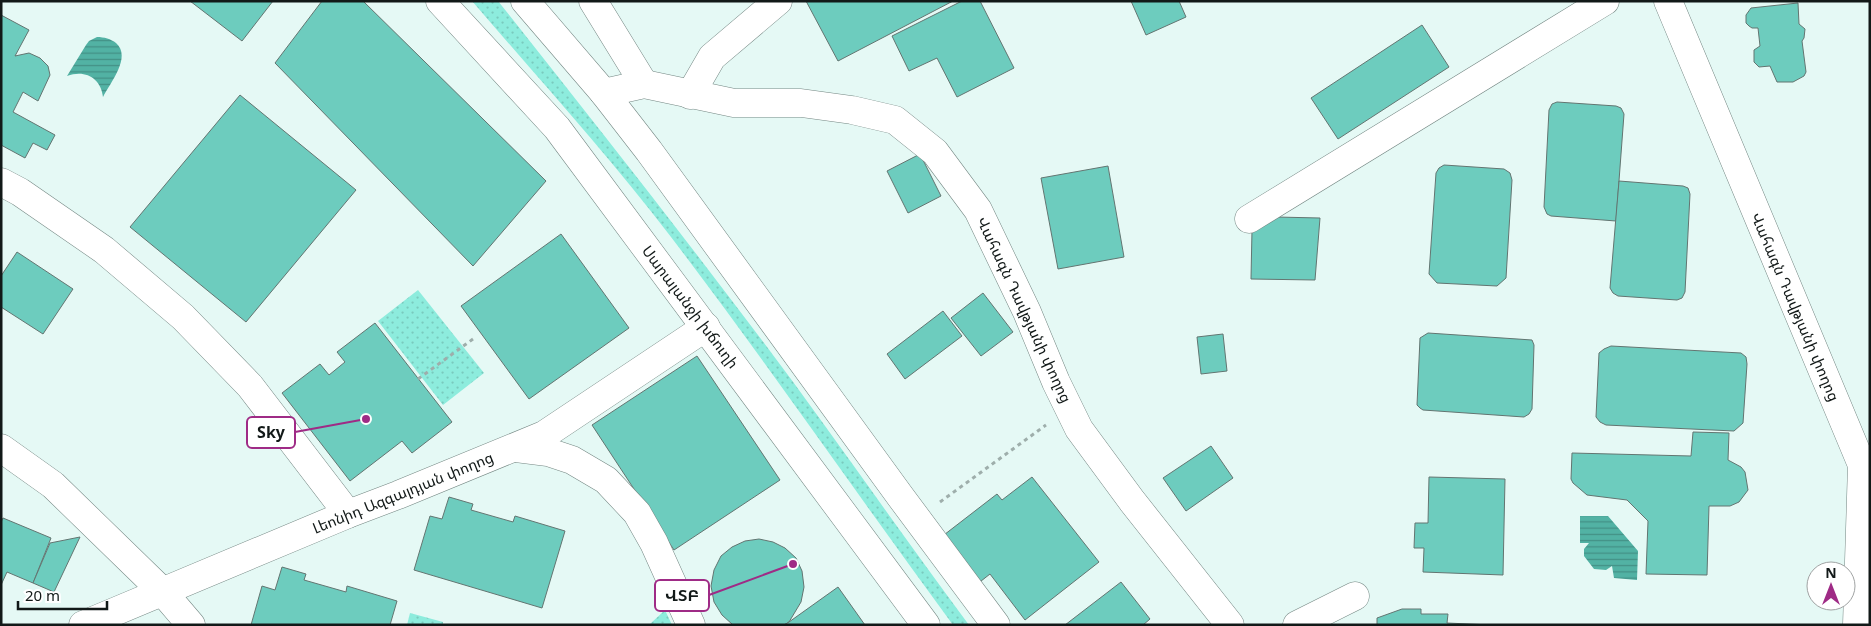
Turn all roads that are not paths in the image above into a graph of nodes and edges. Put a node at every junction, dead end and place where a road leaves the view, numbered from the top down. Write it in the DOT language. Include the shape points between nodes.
graph roads {
  1 [pos="440,1"];
  2 [pos="524,1"];
  3 [pos="593,1"];
  4 [pos="778,1"];
  5 [pos="1605,1"];
  6 [pos="1668,1"];
  7 [pos="541,14"];
  8 [pos="644,84"];
  9 [pos="604,93"];
  10 [pos="690,95"];
  11 [pos="1,182"];
  12 [pos="1249,219"];
  13 [pos="706,327"];
  14 [pos="1,448"];
  15 [pos="515,448"];
  16 [pos="348,514"];
  17 [pos="162,591"];
  18 [pos="1355,596"];
  19 [pos="83,625"];
  20 [pos="192,625"];
  21 [pos="691,625"];
  22 [pos="926,625"];
  23 [pos="996,625"];
  24 [pos="1230,625"];
  25 [pos="1297,625"];
  26 [pos="1857,625"];
  1 -- 13 [label="street, Սարալանջի խճուղի" via="557,128"];
  2 -- 7 [label="street"];
  3 -- 8 [label="street"];
  4 -- 10 [label="street" via="712,57"];
  5 -- 12 [label="street"];
  6 -- 26 [label="street, Վահագն Դավթյանի փողոց" via="1862,465"];
  7 -- 9 [label="street"];
  8 -- 9 [label="street, Վահագն Դավթյանի փողոց"];
  8 -- 10 [label="street, Վահագն Դավթյանի փողոց"];
  9 -- 23 [label="street"];
  10 -- 24 [label="street, Վահագն Դավթյանի փողոց" via="734,103 801,103 895,120 936,152 978,210 1028,312 1079,429"];
  11 -- 16 [label="street" via="104,250 183,317 250,386"];
  13 -- 15 [label="street, Լեոնիդ Ազգալդյան փողոց" via="544,436"];
  13 -- 22 [label="street, Սարալանջի խճուղի"];
  14 -- 17 [label="street" via="53,485"];
  15 -- 16 [label="street, Լեոնիդ Ազգալդյան փողոց"];
  15 -- 21 [label="street" via="548,452 572,460 606,480 637,513"];
  16 -- 17 [label="street, Լեոնիդ Ազգալդյան փողոց"];
  17 -- 19 [label="street, Լեոնիդ Ազգալդյան փողոց"];
  17 -- 20 [label="street"];
  18 -- 25 [label="street"];
}
